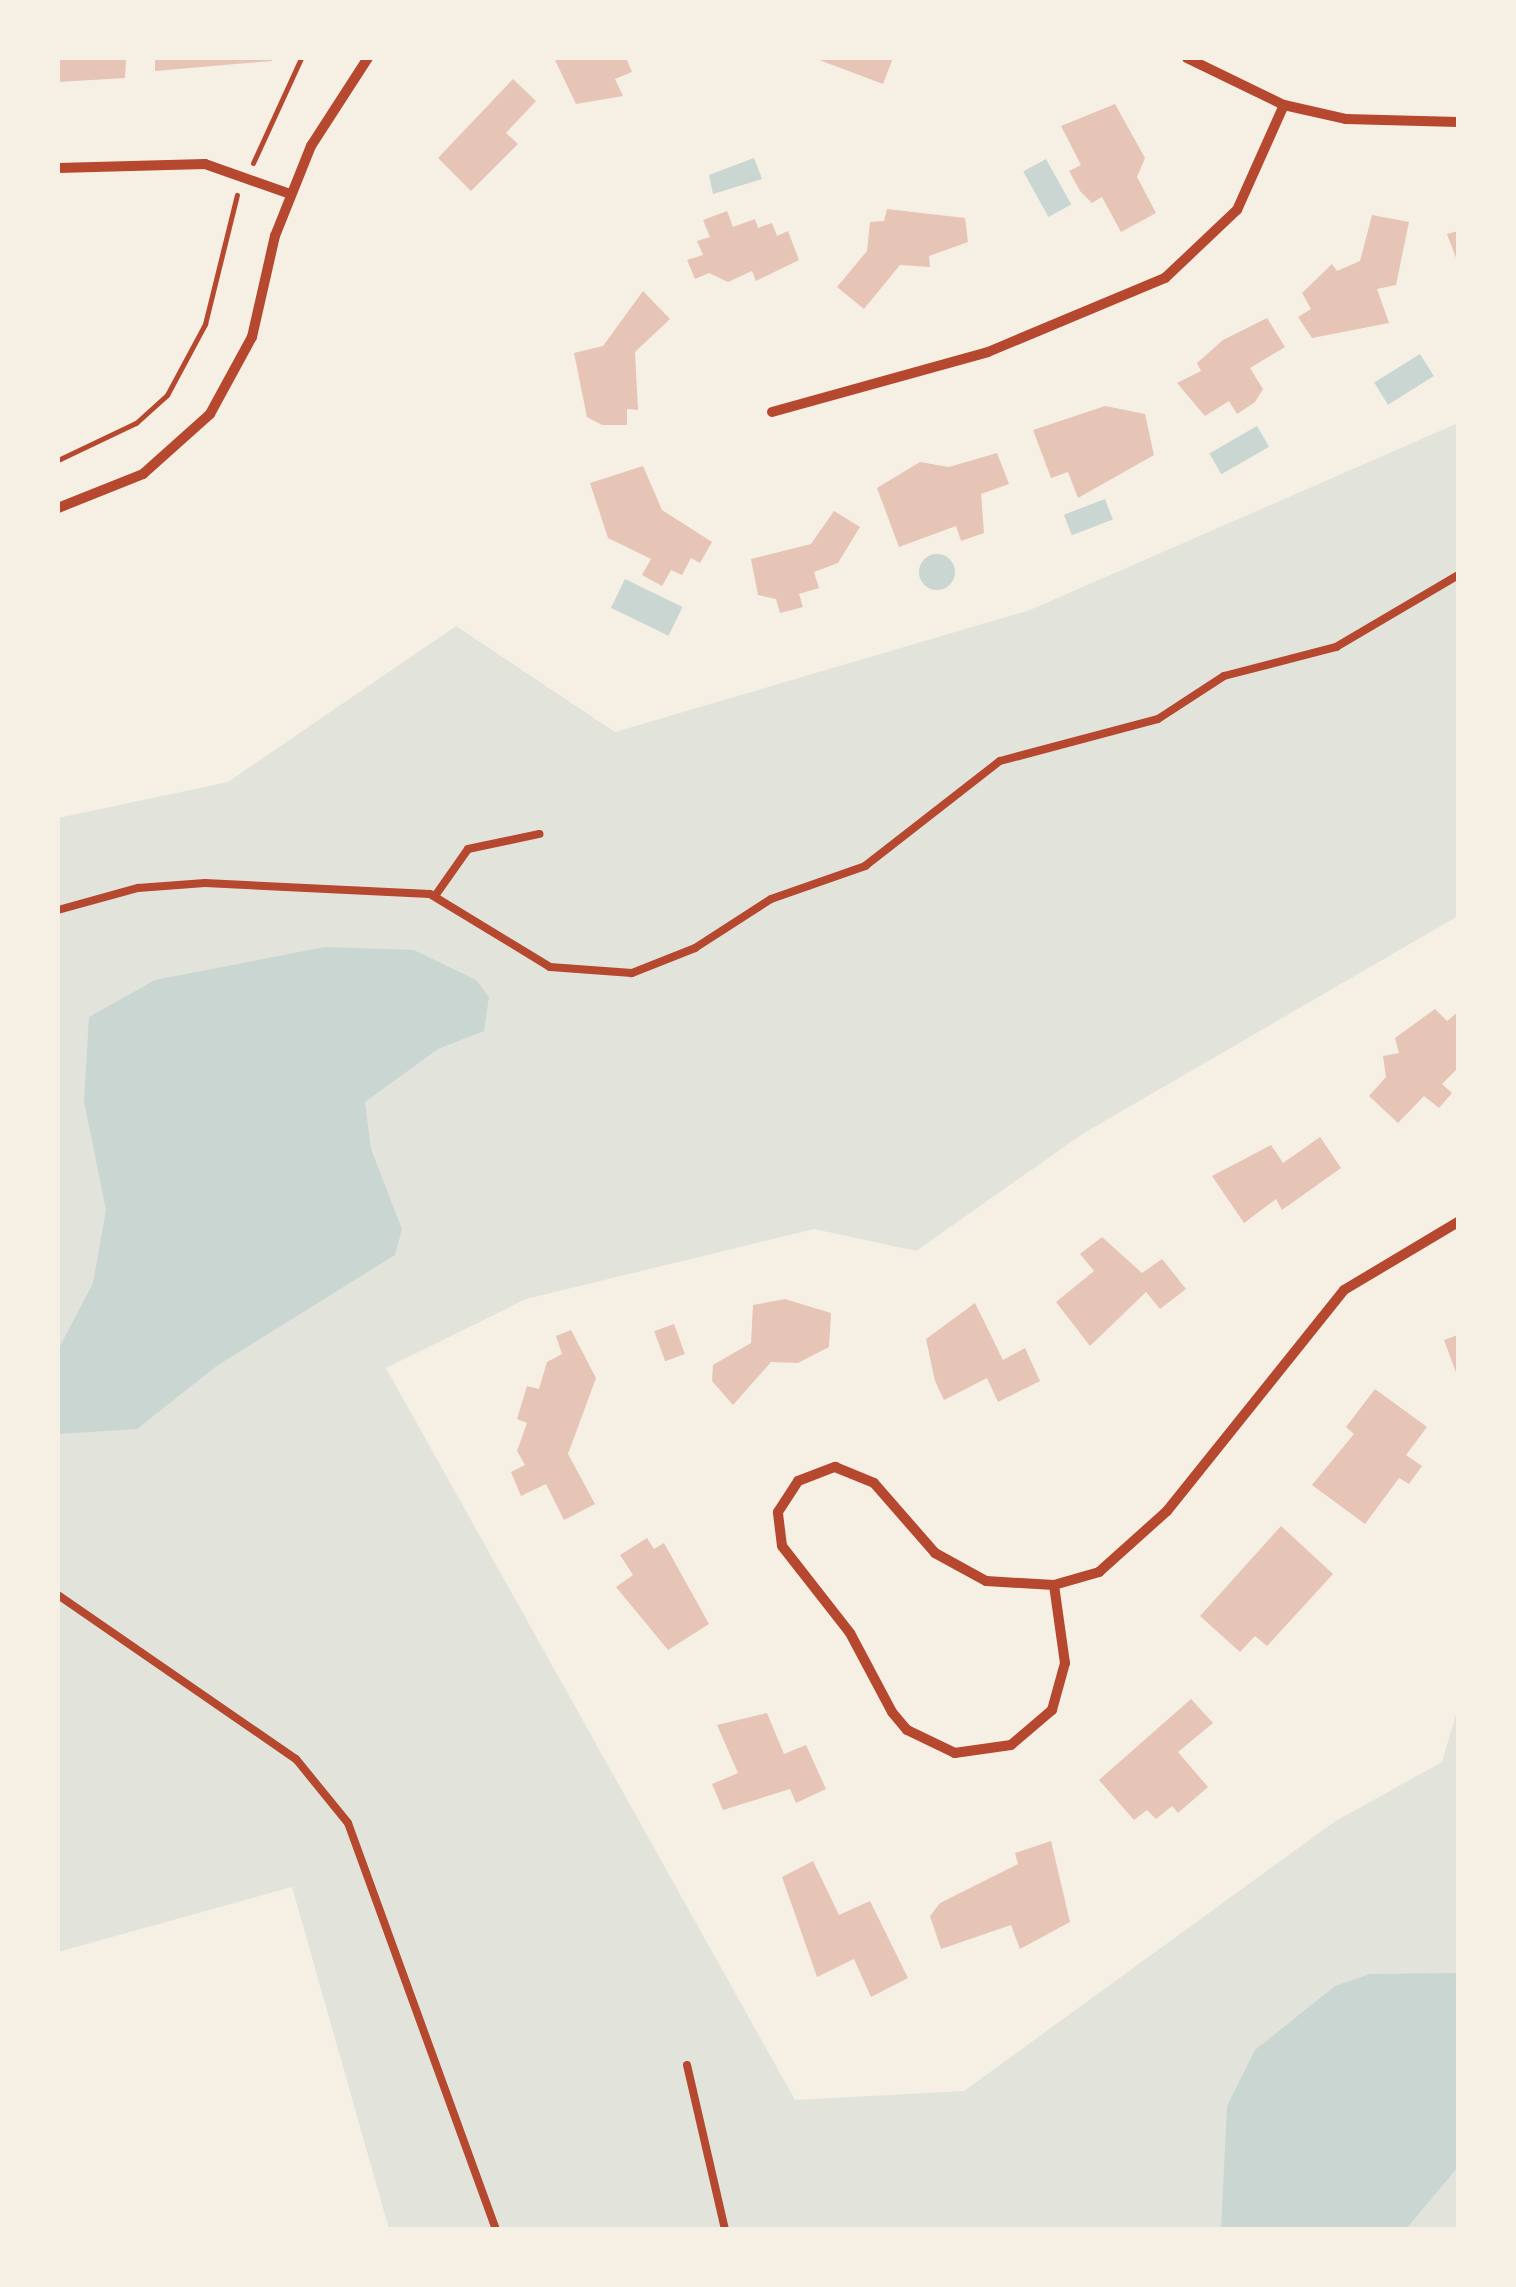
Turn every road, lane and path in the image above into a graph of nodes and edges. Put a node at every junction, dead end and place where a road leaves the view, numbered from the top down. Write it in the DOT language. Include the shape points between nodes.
graph roads {
  1 [pos="301,58"];
  2 [pos="368,58"];
  3 [pos="1187,58"];
  4 [pos="1284,105"];
  5 [pos="1458,122"];
  6 [pos="258,153"];
  7 [pos="58,168"];
  8 [pos="290,194"];
  9 [pos="233,203"];
  10 [pos="772,412"];
  11 [pos="58,460"];
  12 [pos="58,508"];
  13 [pos="1458,574"];
  14 [pos="539,834"];
  15 [pos="435,896"];
  16 [pos="58,910"];
  17 [pos="1458,1222"];
  18 [pos="1054,1585"];
  19 [pos="58,1595"];
  20 [pos="687,2066"];
  21 [pos="496,2230"];
  22 [pos="725,2230"];
  1 -- 6 [label="path"];
  2 -- 8 [label="street"];
  3 -- 4 [label="street"];
  4 -- 5 [label="street" via="1346,119"];
  4 -- 10 [label="street" via="1237,210 1165,278 988,352"];
  7 -- 8 [label="street" via="192,162"];
  8 -- 12 [label="street" via="252,337 210,414 144,474"];
  9 -- 11 [label="path" via="205,324 167,395 136,423"];
  13 -- 15 [label="lane" via="1336,647 1224,676 1158,719 1000,761 865,866 771,899 648,968 599,976 560,970"];
  14 -- 15 [label="lane" via="468,850"];
  15 -- 16 [label="lane" via="205,884 138,888"];
  17 -- 18 [label="street" via="1344,1290 1146,1534 1099,1572"];
  18 -- 18 [label="street" via="986,1581 958,1569 856,1472 835,1467 798,1481 778,1512 782,1546 850,1633 892,1712 907,1730 955,1752 1011,1745 1052,1710 1066,1664"];
  19 -- 21 [label="lane" via="296,1759 348,1822"];
  20 -- 22 [label="lane"];
}
